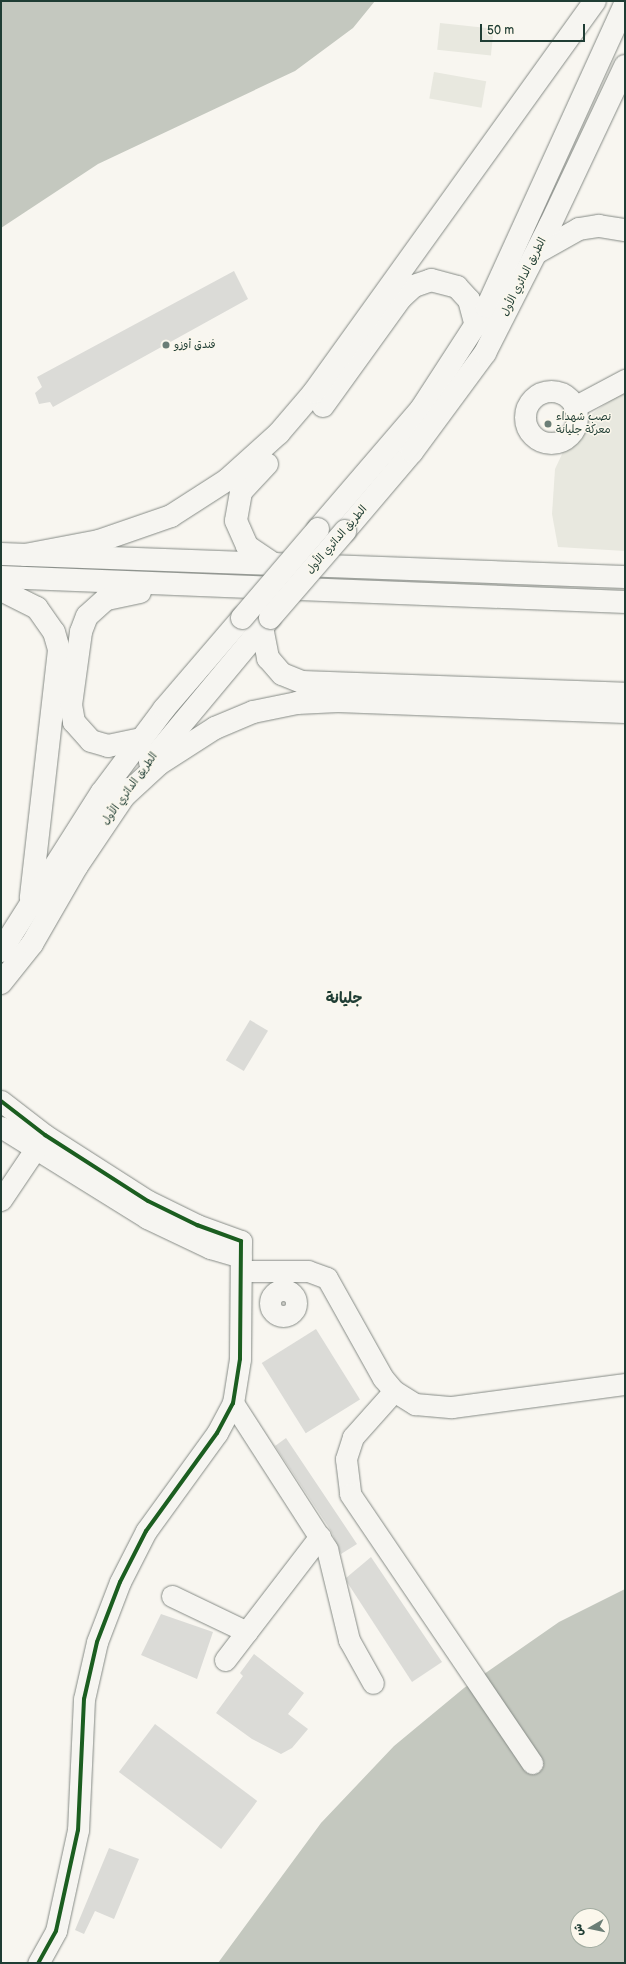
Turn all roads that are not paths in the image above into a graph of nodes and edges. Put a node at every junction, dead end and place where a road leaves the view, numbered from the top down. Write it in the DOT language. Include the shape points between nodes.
graph roads {
  1 [pos="595,1"];
  2 [pos="625,4"];
  3 [pos="625,66"];
  4 [pos="625,230"];
  5 [pos="536,254"];
  6 [pos="476,326"];
  7 [pos="625,380"];
  8 [pos="574,407"];
  9 [pos="1,554"];
  10 [pos="25,556"];
  11 [pos="278,566"];
  12 [pos="1,576"];
  13 [pos="625,577"];
  14 [pos="179,584"];
  15 [pos="1,590"];
  16 [pos="622,604"];
  17 [pos="266,622"];
  18 [pos="625,694"];
  19 [pos="625,712"];
  20 [pos="141,739"];
  21 [pos="119,801"];
  22 [pos="30,904"];
  23 [pos="1,951"];
  24 [pos="1,983"];
  25 [pos="1,1101"];
  26 [pos="1,1127"];
  27 [pos="41,1142"];
  28 [pos="1,1200"];
  29 [pos="241,1256"];
  30 [pos="625,1384"];
  31 [pos="394,1391"];
  32 [pos="233,1403"];
  33 [pos="320,1536"];
  34 [pos="172,1596"];
  35 [pos="247,1632"];
  36 [pos="225,1660"];
  37 [pos="373,1683"];
  38 [pos="532,1763"];
  39 [pos="38,1963"];
  1 -- 10 [label="main road" via="314,392 279,433 227,480 171,516 99,541"];
  2 -- 6 [label="main road, الطريق الدائري الأول" via="507,268"];
  3 -- 5 [label="main road, الطريق الدائري الأول"];
  4 -- 5 [label="main road" via="599,226 578,229"];
  5 -- 17 [label="main road, الطريق الدائري الأول, bridge" via="484,353 412,452"];
  6 -- 11 [label="main road" via="470,300 457,287 431,280 414,286 401,298 321,409 246,484 238,501 238,530 253,553"];
  6 -- 20 [label="main road, الطريق الدائري الأول, bridge" via="420,409"];
  7 -- 8 [label="street"];
  9 -- 10 [label="main road"];
  10 -- 11 [label="main road"];
  11 -- 13 [label="main road"];
  12 -- 14 [label="main road"];
  14 -- 16 [label="main road"];
  14 -- 20 [label="main road" via="106,599 90,613 81,632 71,705 76,726 84,737 100,745 117,746"];
  15 -- 22 [label="main road" via="21,598 40,612 54,632 59,650"];
  17 -- 18 [label="main road" via="268,658 282,674 302,682"];
  17 -- 21 [label="main road, الطريق الدائري الأول"];
  19 -- 21 [label="main road" via="297,703 254,712 209,731 159,764"];
  20 -- 22 [label="main road, الطريق الدائري الأول" via="102,792"];
  21 -- 24 [label="main road, الطريق الدائري الأول" via="32,944"];
  22 -- 23 [label="main road, الطريق الدائري الأول"];
  25 -- 27 [label="street"];
  26 -- 27 [label="street"];
  27 -- 28 [label="street"];
  27 -- 29 [label="street" via="147,1218 210,1248"];
  29 -- 31 [label="street" via="278,1281 315,1272 331,1282 383,1378"];
  29 -- 32 [label="street" via="240,1359"];
  30 -- 31 [label="street" via="440,1408 415,1404"];
  31 -- 38 [label="street" via="353,1437 346,1459 350,1494"];
  32 -- 33 [label="street"];
  32 -- 39 [label="street" via="217,1433 146,1531 120,1582 97,1642 84,1698 78,1830 56,1930"];
  33 -- 35 [label="street"];
  33 -- 37 [label="street" via="332,1561 349,1640"];
  34 -- 35 [label="street"];
  35 -- 36 [label="street"];
}
